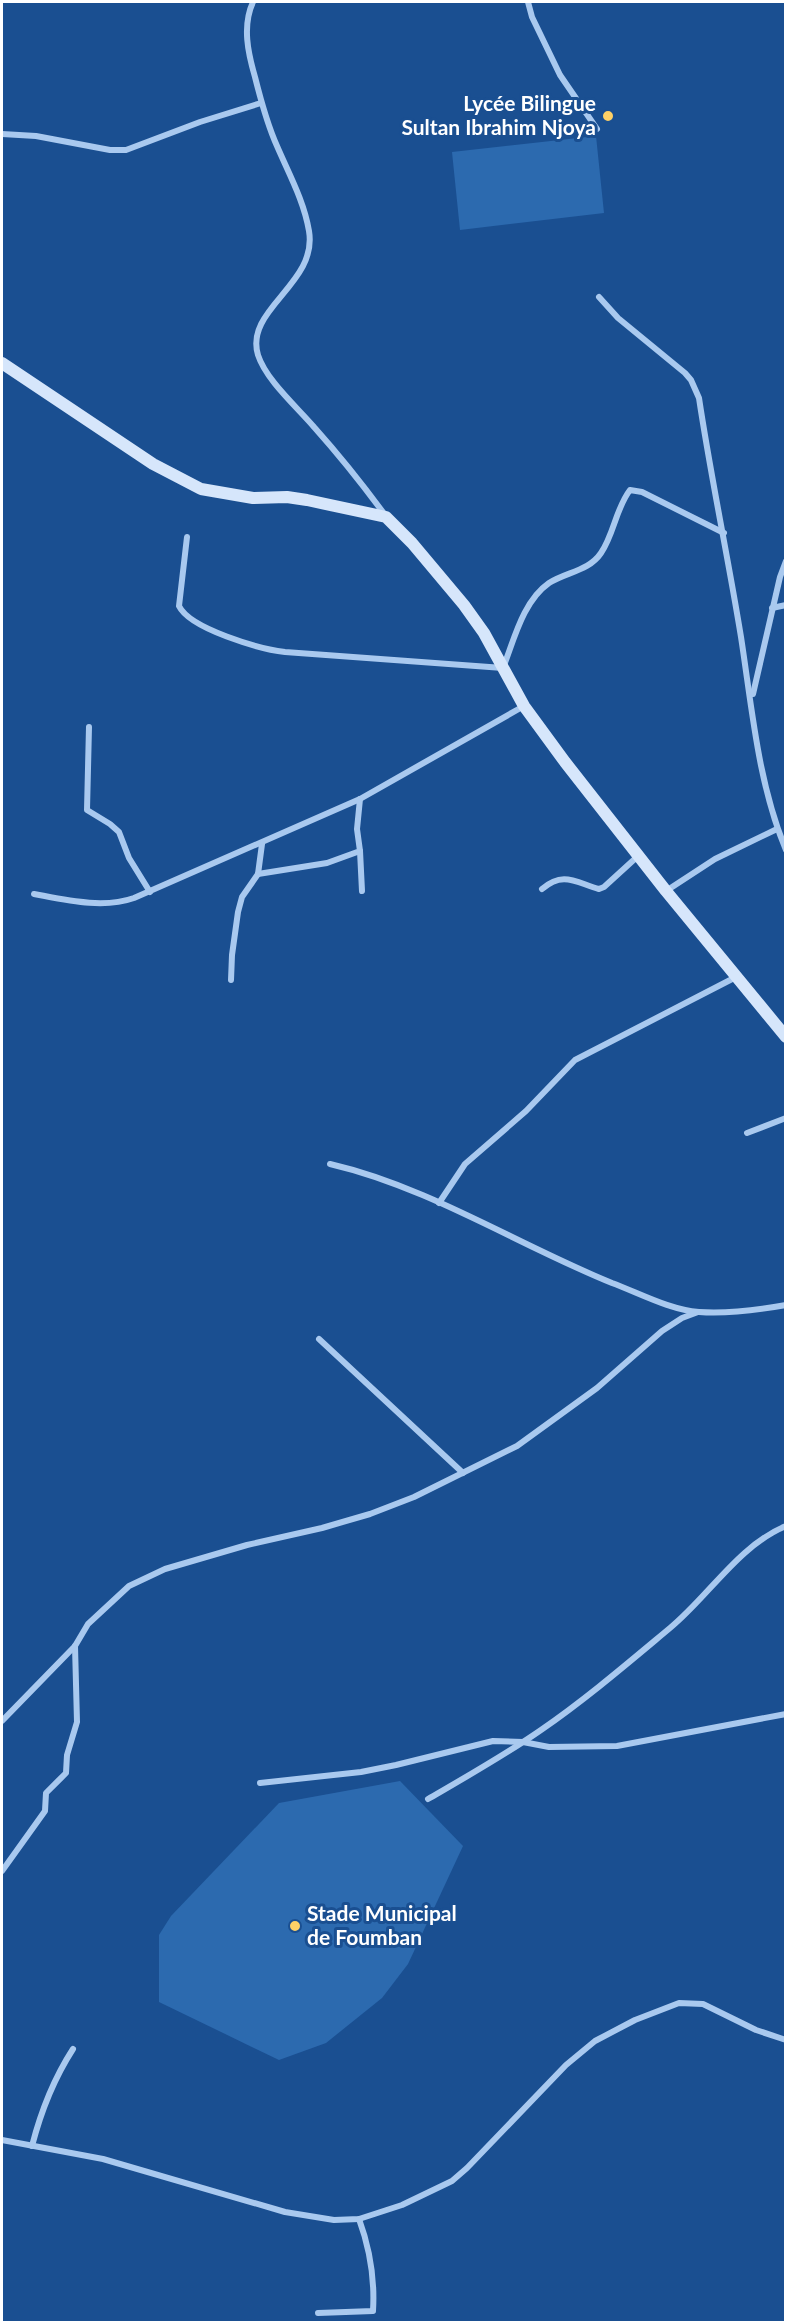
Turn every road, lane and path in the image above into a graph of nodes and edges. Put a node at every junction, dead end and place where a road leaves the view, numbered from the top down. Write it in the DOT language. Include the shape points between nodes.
graph roads {
  1 [pos="253,2"];
  2 [pos="528,2"];
  3 [pos="261,104"];
  4 [pos="597,129"];
  5 [pos="2,134"];
  6 [pos="599,297"];
  7 [pos="2,363"];
  8 [pos="386,517"];
  9 [pos="724,533"];
  10 [pos="187,537"];
  11 [pos="786,561"];
  12 [pos="779,607"];
  13 [pos="785,614"];
  14 [pos="503,668"];
  15 [pos="751,700"];
  16 [pos="524,706"];
  17 [pos="89,727"];
  18 [pos="360,799"];
  19 [pos="777,829"];
  20 [pos="262,844"];
  21 [pos="786,850"];
  22 [pos="360,851"];
  23 [pos="639,855"];
  24 [pos="258,874"];
  25 [pos="542,889"];
  26 [pos="362,891"];
  27 [pos="666,891"];
  28 [pos="150,892"];
  29 [pos="34,894"];
  30 [pos="736,977"];
  31 [pos="231,980"];
  32 [pos="786,1037"];
  33 [pos="786,1118"];
  34 [pos="747,1133"];
  35 [pos="330,1164"];
  36 [pos="439,1203"];
  37 [pos="786,1305"];
  38 [pos="698,1312"];
  39 [pos="319,1340"];
  40 [pos="464,1473"];
  41 [pos="786,1526"];
  42 [pos="75,1646"];
  43 [pos="786,1714"];
  44 [pos="2,1721"];
  45 [pos="523,1742"];
  46 [pos="260,1783"];
  47 [pos="428,1799"];
  48 [pos="2,1871"];
  49 [pos="786,2040"];
  50 [pos="73,2049"];
  51 [pos="2,2140"];
  52 [pos="32,2146"];
  53 [pos="359,2219"];
  54 [pos="318,2313"];
  1 -- 3 [label="street" via="247,25 248,54"];
  2 -- 4 [label="street" via="560,75"];
  3 -- 5 [label="street" via="126,150"];
  3 -- 8 [label="street" via="304,206 310,250 308,260 259,328 257,353 268,375"];
  6 -- 9 [label="street" via="691,380 699,398"];
  7 -- 8 [label="street" via="153,464 201,489 253,498 307,500"];
  8 -- 14 [label="street" via="464,605"];
  9 -- 14 [label="street" via="642,492 630,490 601,553 592,563 553,581 535,598"];
  9 -- 15 [label="street"];
  10 -- 14 [label="street" via="179,606 190,619 236,641 285,652"];
  11 -- 12 [label="street"];
  12 -- 13 [label="street"];
  12 -- 15 [label="street"];
  14 -- 16 [label="street"];
  15 -- 19 [label="street" via="760,762"];
  16 -- 18 [label="street"];
  16 -- 23 [label="street"];
  17 -- 28 [label="street" via="87,810 119,832 129,858"];
  18 -- 20 [label="street"];
  18 -- 22 [label="street"];
  19 -- 21 [label="street"];
  19 -- 27 [label="street" via="715,859"];
  20 -- 24 [label="street"];
  20 -- 28 [label="street"];
  22 -- 24 [label="street" via="327,863"];
  22 -- 26 [label="street"];
  23 -- 25 [label="street" via="599,889 560,878"];
  23 -- 27 [label="street"];
  24 -- 31 [label="street" via="240,904"];
  27 -- 30 [label="street"];
  28 -- 29 [label="street" via="125,901 98,903"];
  30 -- 32 [label="street"];
  30 -- 36 [label="street" via="575,1060 526,1111 465,1164"];
  33 -- 34 [label="street"];
  35 -- 36 [label="street" via="384,1180"];
  36 -- 38 [label="street" via="575,1268"];
  37 -- 38 [label="street"];
  38 -- 40 [label="street" via="662,1331 597,1388 517,1446"];
  39 -- 40 [label="street"];
  40 -- 42 [label="street" via="370,1514 247,1545 147,1576 129,1586 88,1624"];
  41 -- 45 [label="street" via="764,1538 731,1566 671,1627"];
  42 -- 44 [label="street"];
  42 -- 48 [label="street" via="77,1722 66,1773 46,1792 45,1811"];
  43 -- 45 [label="street" via="617,1746 549,1747"];
  45 -- 46 [label="street" via="493,1741 361,1772"];
  45 -- 47 [label="street"];
  49 -- 53 [label="street" via="693,2002 679,2003 634,2020 596,2041 566,2065 452,2181 402,2205"];
  50 -- 52 [label="street" via="57,2074"];
  51 -- 52 [label="street"];
  52 -- 53 [label="street" via="103,2158 285,2212 334,2220"];
  53 -- 54 [label="street" via="370,2254 373,2311"];
}
